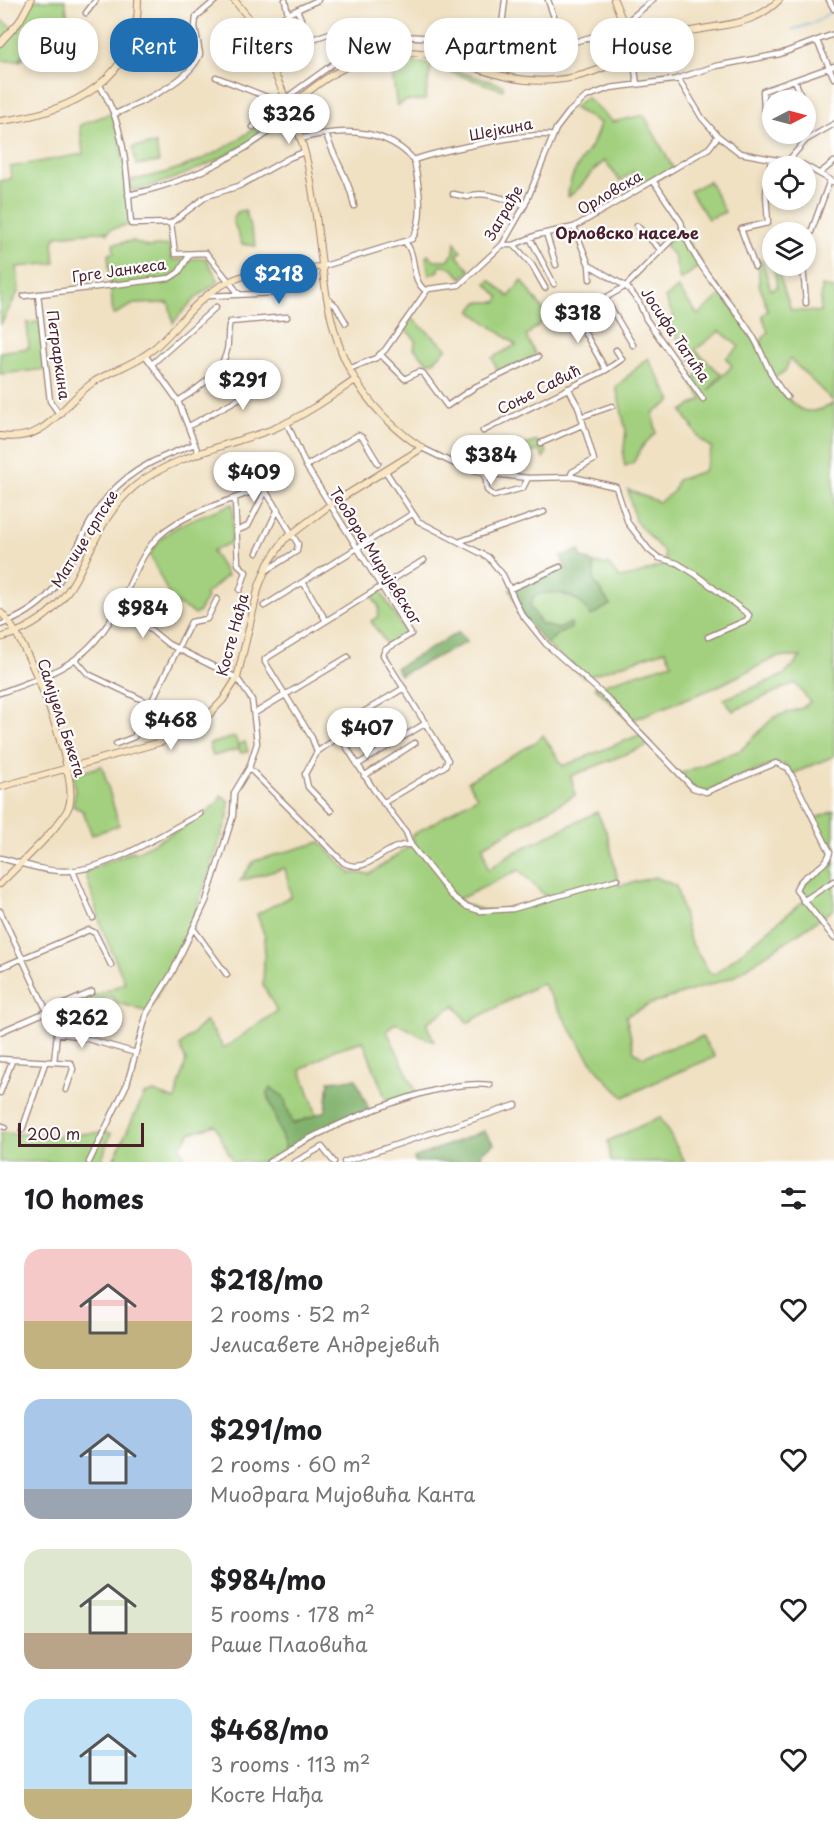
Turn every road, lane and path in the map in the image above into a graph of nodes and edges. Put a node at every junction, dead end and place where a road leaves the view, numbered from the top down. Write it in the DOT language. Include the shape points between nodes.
graph roads {
  1 [pos="31,0"];
  2 [pos="96,0"];
  3 [pos="138,0"];
  4 [pos="216,0"];
  5 [pos="234,0"];
  6 [pos="285,0"];
  7 [pos="318,0"];
  8 [pos="505,0"];
  9 [pos="548,0"];
  10 [pos="614,0"];
  11 [pos="653,0"];
  12 [pos="779,0"];
  13 [pos="829,0"];
  14 [pos="833,8"];
  15 [pos="297,10"];
  16 [pos="86,13"];
  17 [pos="288,14"];
  18 [pos="248,18"];
  19 [pos="282,18"];
  20 [pos="503,18"];
  21 [pos="554,18"];
  22 [pos="622,18"];
  23 [pos="634,18"];
  24 [pos="694,32"];
  25 [pos="326,34"];
  26 [pos="834,34"];
  27 [pos="424,36"];
  28 [pos="817,41"];
  29 [pos="0,42"];
  30 [pos="832,67"];
  31 [pos="272,72"];
  32 [pos="594,72"];
  33 [pos="635,72"];
  34 [pos="216,77"];
  35 [pos="678,78"];
  36 [pos="834,78"];
  37 [pos="795,80"];
  38 [pos="99,84"];
  39 [pos="637,84"];
  40 [pos="766,90"];
  41 [pos="799,90"];
  42 [pos="290,95"];
  43 [pos="288,109"];
  44 [pos="115,114"];
  45 [pos="264,117"];
  46 [pos="0,121"];
  47 [pos="834,124"];
  48 [pos="272,126"];
  49 [pos="252,127"];
  50 [pos="326,134"];
  51 [pos="553,136"];
  52 [pos="718,136"];
  53 [pos="300,139"];
  54 [pos="304,153"];
  55 [pos="792,156"];
  56 [pos="762,158"];
  57 [pos="414,160"];
  58 [pos="834,162"];
  59 [pos="816,171"];
  60 [pos="820,173"];
  61 [pos="832,181"];
  62 [pos="654,183"];
  63 [pos="453,194"];
  64 [pos="128,195"];
  65 [pos="525,205"];
  66 [pos="354,206"];
  67 [pos="767,210"];
  68 [pos="816,222"];
  69 [pos="171,223"];
  70 [pos="637,226"];
  71 [pos="574,227"];
  72 [pos="681,230"];
  73 [pos="546,233"];
  74 [pos="530,238"];
  75 [pos="405,242"];
  76 [pos="502,244"];
  77 [pos="513,245"];
  78 [pos="661,250"];
  79 [pos="190,254"];
  80 [pos="556,265"];
  81 [pos="589,265"];
  82 [pos="321,267"];
  83 [pos="755,267"];
  84 [pos="280,270"];
  85 [pos="804,276"];
  86 [pos="590,279"];
  87 [pos="229,281"];
  88 [pos="554,284"];
  89 [pos="626,286"];
  90 [pos="545,288"];
  91 [pos="426,291"];
  92 [pos="38,294"];
  93 [pos="239,294"];
  94 [pos="24,296"];
  95 [pos="204,296"];
  96 [pos="325,297"];
  97 [pos="806,303"];
  98 [pos="572,304"];
  99 [pos="216,307"];
  100 [pos="287,317"];
  101 [pos="346,323"];
  102 [pos="633,345"];
  103 [pos="616,350"];
  104 [pos="380,354"];
  105 [pos="145,355"];
  106 [pos="538,357"];
  107 [pos="152,364"];
  108 [pos="349,369"];
  109 [pos="606,370"];
  110 [pos="267,375"];
  111 [pos="355,380"];
  112 [pos="568,388"];
  113 [pos="787,397"];
  114 [pos="703,399"];
  115 [pos="178,401"];
  116 [pos="612,406"];
  117 [pos="60,415"];
  118 [pos="581,417"];
  119 [pos="286,423"];
  120 [pos="582,425"];
  121 [pos="189,426"];
  122 [pos="483,431"];
  123 [pos="0,436"];
  124 [pos="541,443"];
  125 [pos="195,444"];
  126 [pos="422,448"];
  127 [pos="200,455"];
  128 [pos="378,463"];
  129 [pos="306,466"];
  130 [pos="251,467"];
  131 [pos="386,472"];
  132 [pos="485,473"];
  133 [pos="570,477"];
  134 [pos="528,478"];
  135 [pos="265,489"];
  136 [pos="235,499"];
  137 [pos="330,505"];
  138 [pos="278,509"];
  139 [pos="544,512"];
  140 [pos="412,514"];
  141 [pos="236,531"];
  142 [pos="292,532"];
  143 [pos="461,542"];
  144 [pos="358,548"];
  145 [pos="257,553"];
  146 [pos="424,560"];
  147 [pos="560,567"];
  148 [pos="264,572"];
  149 [pos="303,582"];
  150 [pos="381,585"];
  151 [pos="510,589"];
  152 [pos="240,590"];
  153 [pos="217,599"];
  154 [pos="264,606"];
  155 [pos="118,609"];
  156 [pos="0,612"];
  157 [pos="325,619"];
  158 [pos="9,622"];
  159 [pos="0,626"];
  160 [pos="15,633"];
  161 [pos="708,637"];
  162 [pos="0,638"];
  163 [pos="178,648"];
  164 [pos="348,657"];
  165 [pos="76,660"];
  166 [pos="237,678"];
  167 [pos="39,680"];
  168 [pos="404,688"];
  169 [pos="0,693"];
  170 [pos="285,696"];
  171 [pos="151,705"];
  172 [pos="255,713"];
  173 [pos="426,723"];
  174 [pos="193,724"];
  175 [pos="337,738"];
  176 [pos="415,743"];
  177 [pos="116,744"];
  178 [pos="317,752"];
  179 [pos="357,765"];
  180 [pos="249,768"];
  181 [pos="68,769"];
  182 [pos="364,776"];
  183 [pos="0,787"];
  184 [pos="383,803"];
  185 [pos="331,811"];
  186 [pos="200,814"];
  187 [pos="411,845"];
  188 [pos="0,858"];
  189 [pos="20,864"];
  190 [pos="72,870"];
  191 [pos="618,879"];
  192 [pos="834,881"];
  193 [pos="0,884"];
  194 [pos="803,902"];
  195 [pos="0,911"];
  196 [pos="93,918"];
  197 [pos="194,928"];
  198 [pos="834,938"];
  199 [pos="21,959"];
  200 [pos="111,965"];
  201 [pos="0,968"];
  202 [pos="227,975"];
  203 [pos="92,992"];
  204 [pos="46,1013"];
  205 [pos="0,1032"];
  206 [pos="57,1033"];
  207 [pos="136,1053"];
  208 [pos="0,1059"];
  209 [pos="12,1061"];
  210 [pos="54,1062"];
  211 [pos="45,1063"];
  212 [pos="490,1085"];
  213 [pos="66,1090"];
  214 [pos="0,1093"];
  215 [pos="516,1105"];
  216 [pos="22,1130"];
  217 [pos="89,1162"];
  218 [pos="269,1162"];
  219 [pos="295,1162"];
  220 [pos="334,1162"];
  221 [pos="344,1162"];
  1 -- 29 [label="street" via="19,22"];
  2 -- 16 [label="street"];
  3 -- 38 [label="street" via="129,47"];
  4 -- 44 [label="street" via="196,17 200,54 195,64 183,76"];
  5 -- 18 [label="street"];
  6 -- 17 [label="street"];
  7 -- 15 [label="street"];
  8 -- 20 [label="street"];
  9 -- 21 [label="street"];
  10 -- 22 [label="street"];
  11 -- 23 [label="street"];
  12 -- 24 [label="street" via="750,19"];
  13 -- 14 [label="street"];
  15 -- 17 [label="street"];
  15 -- 25 [label="street" via="310,40"];
  17 -- 19 [label="street"];
  26 -- 28 [label="street, Шејкина"];
  27 -- 42 [label="street" via="378,37 358,46"];
  28 -- 30 [label="street"];
  28 -- 35 [label="street, Шејкина" via="780,54"];
  30 -- 36 [label="street"];
  30 -- 37 [label="street"];
  31 -- 43 [label="street"];
  32 -- 43 [label="street" via="537,81 499,76 429,55 378,55 340,69"];
  33 -- 39 [label="street"];
  34 -- 45 [label="street" via="276,99 278,103"];
  35 -- 39 [label="street, Шејкина"];
  35 -- 52 [label="street"];
  37 -- 40 [label="street"];
  37 -- 41 [label="street"];
  38 -- 44 [label="street"];
  38 -- 46 [label="street" via="55,110"];
  39 -- 51 [label="street, Шејкина" via="606,89 586,98 569,112"];
  43 -- 48 [label="street"];
  43 -- 53 [label="street"];
  44 -- 64 [label="street"];
  45 -- 48 [label="street"];
  45 -- 49 [label="street"];
  47 -- 55 [label="street" via="806,140"];
  48 -- 64 [label="street" via="255,142 191,177"];
  50 -- 53 [label="street"];
  50 -- 57 [label="street" via="368,133 389,141"];
  50 -- 66 [label="street" via="351,188"];
  51 -- 57 [label="street, Шејкина" via="519,136"];
  51 -- 65 [label="street, Заграђе"];
  52 -- 56 [label="street" via="746,155"];
  52 -- 62 [label="street, Орловска" via="709,148"];
  53 -- 54 [label="street"];
  54 -- 69 [label="street" via="239,186 207,196"];
  54 -- 82 [label="street"];
  57 -- 75 [label="street" via="418,225 414,236"];
  58 -- 60 [label="street"];
  59 -- 60 [label="street"];
  60 -- 61 [label="street"];
  61 -- 68 [label="street"];
  62 -- 71 [label="street, Орловска" via="632,191"];
  62 -- 72 [label="street" via="681,222"];
  63 -- 65 [label="street" via="491,196"];
  64 -- 69 [label="street" via="131,224"];
  65 -- 76 [label="street, Заграђе"];
  67 -- 83 [label="street" via="768,223 741,229"];
  69 -- 79 [label="street" via="174,252 181,256"];
  70 -- 78 [label="street"];
  71 -- 73 [label="street, Орловска"];
  71 -- 81 [label="street"];
  72 -- 78 [label="street"];
  72 -- 113 [label="street" via="758,346 772,379"];
  73 -- 74 [label="street, Орловска"];
  73 -- 80 [label="street"];
  74 -- 77 [label="street, Орловска"];
  74 -- 88 [label="street"];
  75 -- 82 [label="street"];
  75 -- 91 [label="street" via="417,281"];
  76 -- 77 [label="street, Орловска"];
  76 -- 91 [label="street, Заграђе" via="459,285"];
  77 -- 90 [label="street" via="532,265"];
  78 -- 89 [label="street"];
  79 -- 87 [label="street" via="206,253"];
  79 -- 92 [label="street, Грге Јанкеса" via="179,272 170,278"];
  81 -- 86 [label="street"];
  81 -- 89 [label="street"];
  82 -- 84 [label="street"];
  82 -- 96 [label="street"];
  84 -- 87 [label="street"];
  84 -- 93 [label="street" via="279,292"];
  85 -- 97 [label="street"];
  87 -- 93 [label="street"];
  87 -- 95 [label="street"];
  89 -- 102 [label="street, Јосифа Татића" via="606,300"];
  89 -- 114 [label="street, Јосифа Татића"];
  91 -- 104 [label="street"];
  92 -- 94 [label="street, Грге Јанкеса"];
  92 -- 117 [label="street, Петраркина" via="50,401"];
  93 -- 95 [label="street"];
  95 -- 105 [label="street"];
  96 -- 101 [label="street"];
  96 -- 108 [label="street" via="334,336"];
  98 -- 109 [label="street"];
  99 -- 107 [label="street"];
  100 -- 115 [label="street" via="231,322 224,361"];
  103 -- 109 [label="street" via="622,359"];
  104 -- 106 [label="street" via="405,379 423,373 447,406 475,387"];
  104 -- 108 [label="street"];
  105 -- 107 [label="street"];
  105 -- 117 [label="street" via="95,382"];
  107 -- 115 [label="street"];
  108 -- 111 [label="street"];
  109 -- 112 [label="street, Соње Савић"];
  110 -- 121 [label="street" via="265,384"];
  111 -- 119 [label="street, Матице српске"];
  111 -- 126 [label="street" via="384,417"];
  112 -- 118 [label="street"];
  112 -- 122 [label="street, Соње Савић"];
  115 -- 121 [label="street"];
  116 -- 118 [label="street"];
  117 -- 123 [label="street" via="30,434"];
  118 -- 120 [label="street"];
  119 -- 127 [label="street, Матице српске"];
  119 -- 129 [label="street, Теодора Миријевског"];
  120 -- 124 [label="street"];
  120 -- 133 [label="street" via="594,459"];
  121 -- 125 [label="street"];
  125 -- 127 [label="street"];
  125 -- 158 [label="street, Матице српске" via="142,466 108,496 51,594"];
  126 -- 131 [label="street, Косте Нађа"];
  126 -- 132 [label="street"];
  127 -- 160 [label="street, Матице српске" via="148,476 128,492 105,524 66,595 34,624"];
  128 -- 129 [label="street" via="358,435"];
  129 -- 137 [label="street, Теодора Миријевског"];
  130 -- 135 [label="street"];
  131 -- 137 [label="street, Косте Нађа"];
  131 -- 140 [label="street"];
  132 -- 134 [label="street"];
  132 -- 134 [label="street" via="487,490 492,496 520,490"];
  133 -- 134 [label="street"];
  133 -- 161 [label="street" via="616,487 630,527 659,558 695,574 748,615 747,620"];
  135 -- 136 [label="street"];
  135 -- 138 [label="street"];
  135 -- 141 [label="street" via="248,526"];
  136 -- 141 [label="street"];
  136 -- 155 [label="street" via="185,519 160,535 141,561"];
  137 -- 142 [label="street, Косте Нађа"];
  137 -- 144 [label="street, Теодора Миријевског"];
  138 -- 142 [label="street"];
  138 -- 145 [label="street"];
  139 -- 143 [label="street"];
  140 -- 143 [label="street" via="421,523"];
  140 -- 144 [label="street"];
  141 -- 152 [label="street" via="238,564 246,572"];
  142 -- 148 [label="street, Косте Нађа"];
  142 -- 148 [label="street" via="297,551"];
  143 -- 151 [label="street" via="488,558"];
  144 -- 149 [label="street"];
  144 -- 150 [label="street, Теодора Миријевског"];
  146 -- 150 [label="street, Теодора Миријевског"];
  147 -- 151 [label="street"];
  148 -- 166 [label="street, Косте Нађа"];
  149 -- 154 [label="street"];
  149 -- 157 [label="street"];
  150 -- 157 [label="street, Теодора Миријевског"];
  150 -- 168 [label="street, Теодора Миријевског" via="411,634 383,652"];
  151 -- 194 [label="street" via="521,613 552,652 607,698 693,788 706,792 776,763 788,768 830,849 824,865 797,885"];
  153 -- 163 [label="street" via="207,619 191,622"];
  155 -- 163 [label="street"];
  155 -- 165 [label="street" via="98,640"];
  156 -- 158 [label="street, Самјуела Бекета"];
  157 -- 170 [label="street, Теодора Миријевског" via="265,658"];
  158 -- 159 [label="street, Матице српске"];
  158 -- 160 [label="street, Самјуела Бекета"];
  160 -- 162 [label="street, Матице српске"];
  160 -- 167 [label="street, Самјуела Бекета"];
  163 -- 166 [label="street"];
  163 -- 171 [label="street"];
  164 -- 170 [label="street"];
  165 -- 167 [label="street"];
  165 -- 171 [label="street" via="88,675"];
  166 -- 172 [label="street" via="249,694"];
  166 -- 181 [label="street, Косте Нађа" via="215,710 190,731"];
  167 -- 169 [label="street"];
  167 -- 181 [label="street, Самјуела Бекета"];
  168 -- 173 [label="street"];
  168 -- 175 [label="street" via="340,726"];
  170 -- 172 [label="street"];
  170 -- 178 [label="street"];
  171 -- 174 [label="street"];
  171 -- 177 [label="street" via="134,737"];
  172 -- 180 [label="street" via="257,747"];
  173 -- 179 [label="street"];
  173 -- 184 [label="street" via="448,764"];
  175 -- 178 [label="street"];
  175 -- 179 [label="street"];
  176 -- 182 [label="street"];
  178 -- 185 [label="street" via="304,774 305,781"];
  179 -- 182 [label="street"];
  180 -- 187 [label="street" via="344,862 354,867 394,846"];
  180 -- 197 [label="street" via="234,793 233,816"];
  181 -- 183 [label="street, Косте Нађа"];
  181 -- 189 [label="street, Самјуела Бекета" via="72,793 67,811"];
  182 -- 184 [label="street"];
  184 -- 187 [label="street" via="406,832"];
  186 -- 190 [label="street" via="105,862"];
  187 -- 191 [label="street" via="451,895 480,911 513,909"];
  188 -- 189 [label="street"];
  189 -- 190 [label="street"];
  189 -- 193 [label="street, Самјуела Бекета"];
  190 -- 196 [label="street"];
  192 -- 194 [label="street"];
  194 -- 198 [label="street"];
  195 -- 199 [label="street"];
  197 -- 202 [label="street"];
  197 -- 207 [label="street" via="147,1013"];
  199 -- 200 [label="street" via="89,930 95,933"];
  199 -- 201 [label="street"];
  199 -- 204 [label="street"];
  203 -- 204 [label="street"];
  204 -- 205 [label="street"];
  204 -- 206 [label="street"];
  206 -- 207 [label="street"];
  206 -- 210 [label="street"];
  207 -- 217 [label="street" via="123,1095"];
  208 -- 209 [label="street"];
  209 -- 211 [label="street"];
  209 -- 214 [label="street"];
  210 -- 211 [label="street"];
  210 -- 213 [label="street" via="73,1066"];
  211 -- 216 [label="street"];
  212 -- 218 [label="street" via="468,1084 402,1100 325,1130"];
  215 -- 221 [label="street"];
  219 -- 220 [label="street" via="322,1147"];
}
